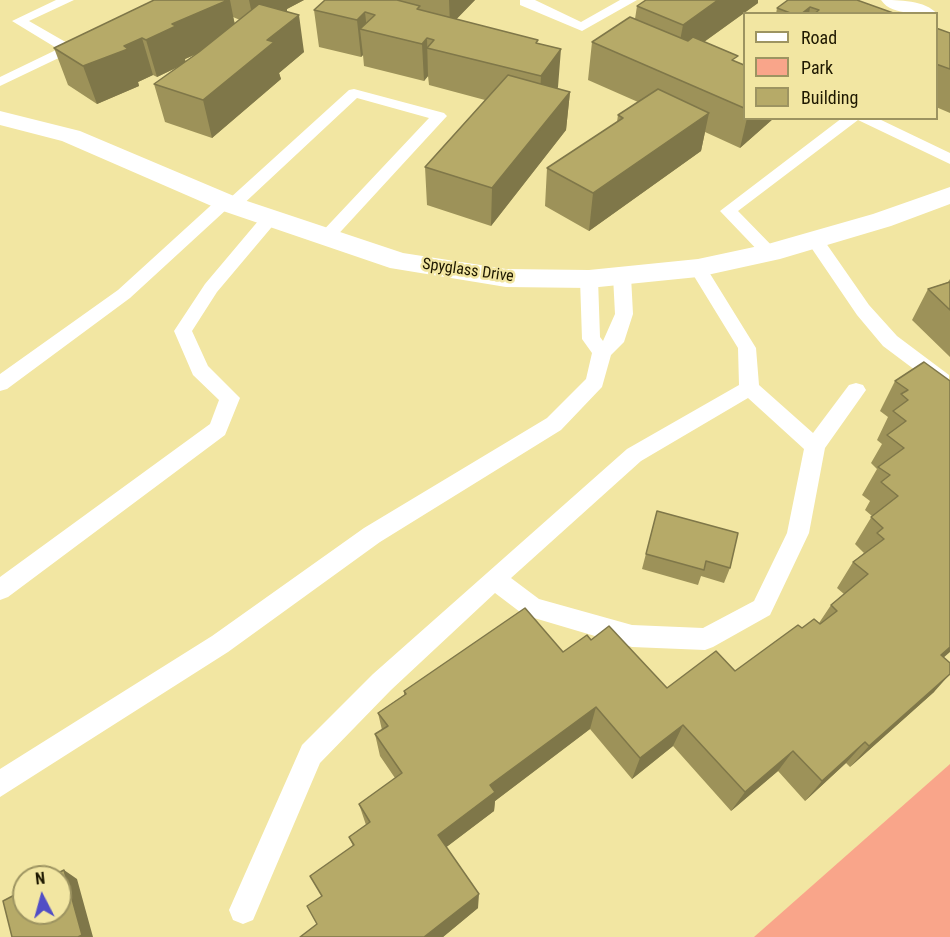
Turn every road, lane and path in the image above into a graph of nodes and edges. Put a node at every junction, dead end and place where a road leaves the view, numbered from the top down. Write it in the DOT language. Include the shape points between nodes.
graph roads {
  1 [pos="67,0"];
  2 [pos="528,0"];
  3 [pos="630,0"];
  4 [pos="891,0"];
  5 [pos="923,12"];
  6 [pos="90,40"];
  7 [pos="69,50"];
  8 [pos="0,82"];
  9 [pos="0,118"];
  10 [pos="849,120"];
  11 [pos="868,120"];
  12 [pos="950,159"];
  13 [pos="950,195"];
  14 [pos="228,203"];
  15 [pos="270,218"];
  16 [pos="326,237"];
  17 [pos="815,240"];
  18 [pos="770,254"];
  19 [pos="698,268"];
  20 [pos="622,276"];
  21 [pos="589,279"];
  22 [pos="602,352"];
  23 [pos="946,383"];
  24 [pos="0,384"];
  25 [pos="749,388"];
  26 [pos="856,390"];
  27 [pos="815,446"];
  28 [pos="494,579"];
  29 [pos="0,590"];
  30 [pos="0,784"];
  31 [pos="243,910"];
  1 -- 7 [label="lane" via="19,21"];
  2 -- 3 [label="lane" via="525,2 582,27"];
  4 -- 5 [label="street"];
  6 -- 7 [label="lane"];
  7 -- 8 [label="lane"];
  9 -- 14 [label="street, Spyglass Drive" via="71,136"];
  10 -- 18 [label="lane" via="728,211"];
  11 -- 12 [label="lane"];
  13 -- 17 [label="street, Spyglass Drive"];
  14 -- 15 [label="street, Spyglass Drive"];
  14 -- 16 [label="lane" via="354,93 439,116"];
  14 -- 24 [label="lane" via="124,294"];
  15 -- 16 [label="street, Spyglass Drive"];
  15 -- 29 [label="lane" via="211,288 183,332 200,370 230,398 218,429"];
  16 -- 21 [label="street, Spyglass Drive" via="400,262 506,278"];
  17 -- 18 [label="street, Spyglass Drive"];
  17 -- 23 [label="lane" via="863,310 890,341"];
  18 -- 19 [label="street, Spyglass Drive"];
  19 -- 20 [label="street, Spyglass Drive"];
  19 -- 25 [label="lane" via="747,348"];
  20 -- 21 [label="street, Spyglass Drive"];
  20 -- 22 [label="lane" via="624,314 615,342"];
  21 -- 22 [label="lane" via="591,339"];
  22 -- 30 [label="lane" via="595,382 554,424 372,535 220,644"];
  25 -- 27 [label="lane"];
  25 -- 28 [label="lane" via="634,455"];
  26 -- 27 [label="lane"];
  27 -- 28 [label="lane" via="798,533 762,608 705,639 632,636 532,608"];
  28 -- 31 [label="lane" via="311,754"];
}
